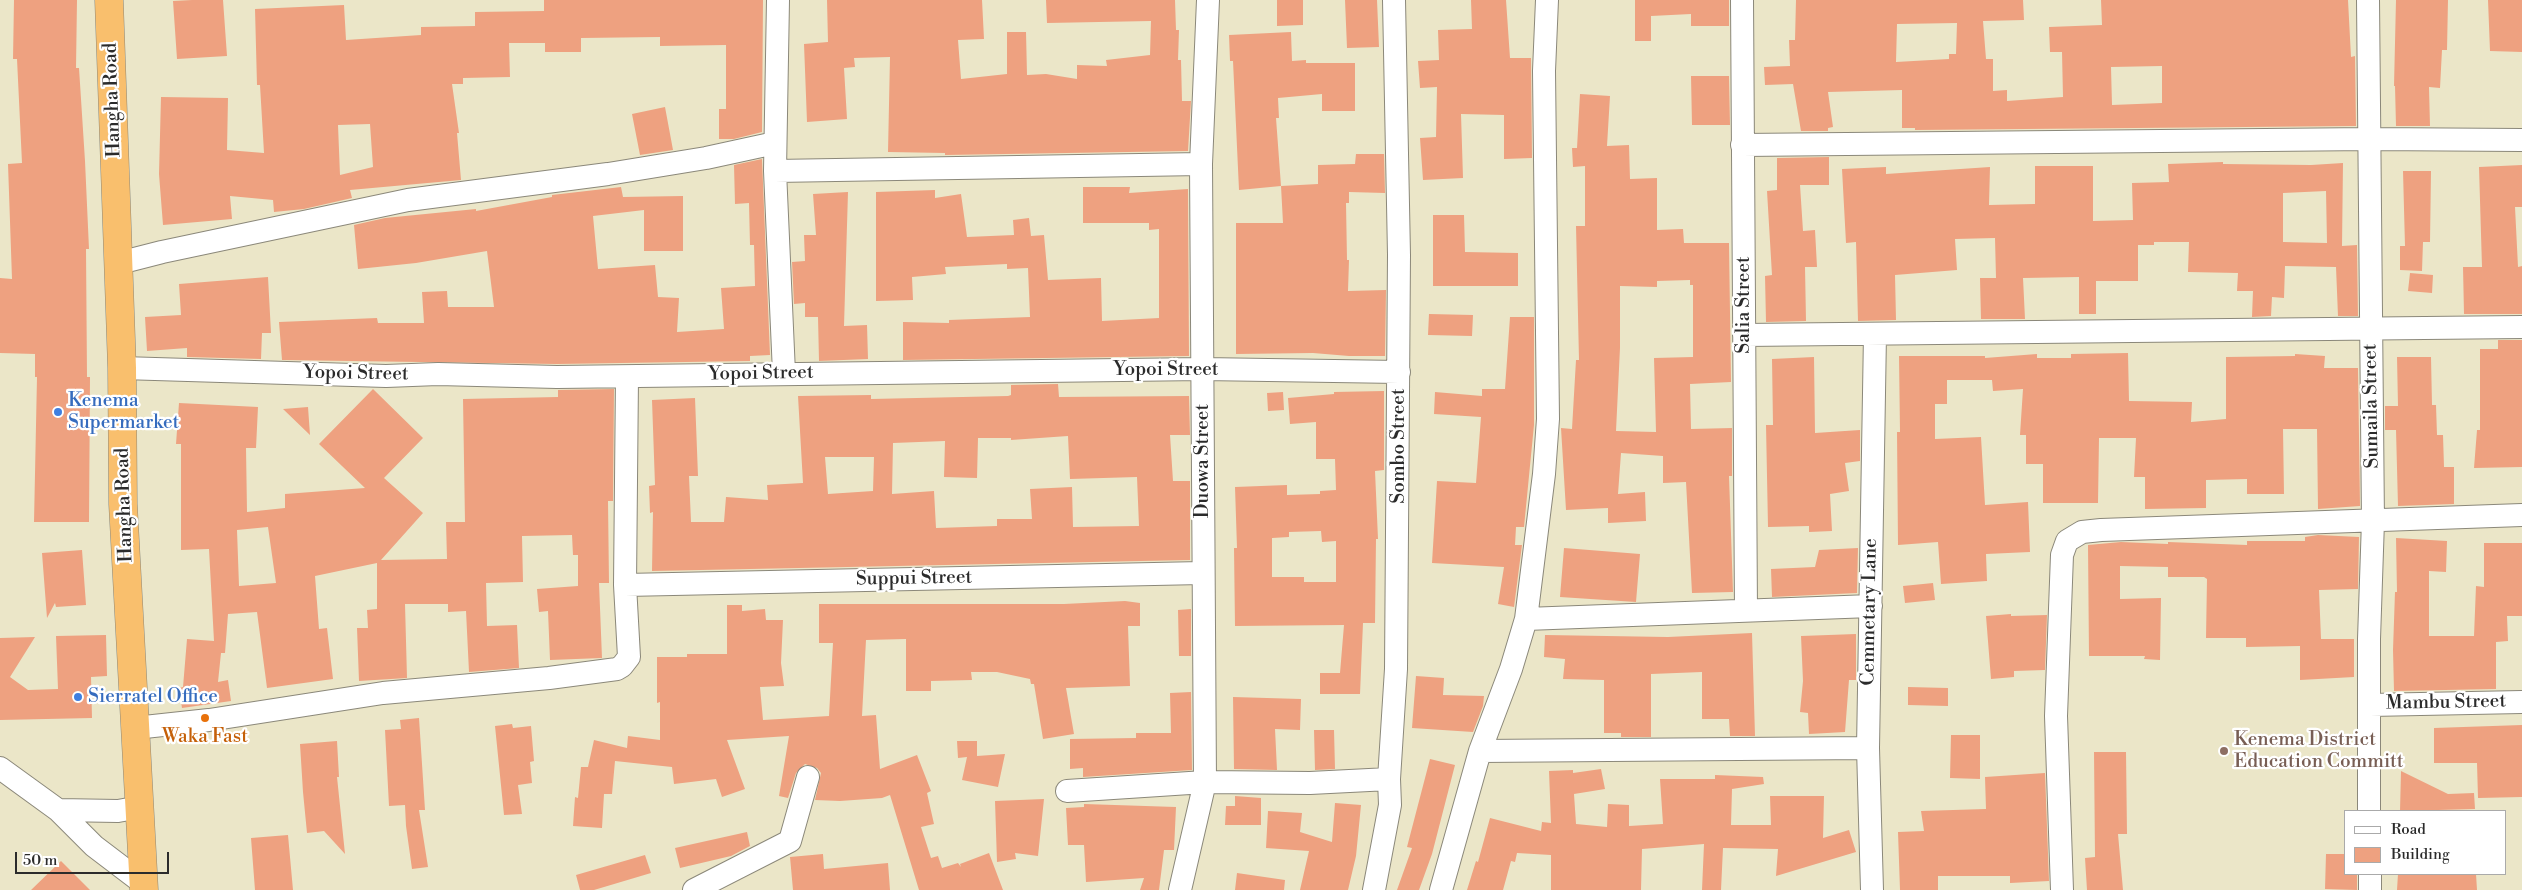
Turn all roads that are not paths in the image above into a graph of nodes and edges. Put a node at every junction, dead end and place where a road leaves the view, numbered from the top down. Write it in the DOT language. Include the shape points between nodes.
graph roads {
  1 [pos="109,0"];
  2 [pos="778,0"];
  3 [pos="1208,0"];
  4 [pos="1394,0"];
  5 [pos="1547,0"];
  6 [pos="1742,0"];
  7 [pos="2368,0"];
  8 [pos="2370,139"];
  9 [pos="2522,140"];
  10 [pos="775,143"];
  11 [pos="1742,145"];
  12 [pos="1201,164"];
  13 [pos="775,171"];
  14 [pos="119,263"];
  15 [pos="2522,327"];
  16 [pos="2371,328"];
  17 [pos="1875,334"];
  18 [pos="1744,335"];
  19 [pos="122,368"];
  20 [pos="1203,369"];
  21 [pos="1399,372"];
  22 [pos="784,373"];
  23 [pos="627,377"];
  24 [pos="2522,515"];
  25 [pos="2373,521"];
  26 [pos="1202,573"];
  27 [pos="625,585"];
  28 [pos="1870,606"];
  29 [pos="1746,610"];
  30 [pos="1526,618"];
  31 [pos="2522,702"];
  32 [pos="2370,705"];
  33 [pos="135,728"];
  34 [pos="1868,748"];
  35 [pos="1480,751"];
  36 [pos="0,768"];
  37 [pos="808,777"];
  38 [pos="1389,779"];
  39 [pos="1205,782"];
  40 [pos="1067,791"];
  41 [pos="140,807"];
  42 [pos="58,810"];
  43 [pos="2369,810"];
  44 [pos="2370,875"];
  45 [pos="144,887"];
  46 [pos="694,890"];
  47 [pos="1180,890"];
  48 [pos="1374,890"];
  49 [pos="1441,890"];
  50 [pos="1872,890"];
  51 [pos="2062,890"];
  52 [pos="2370,890"];
  1 -- 14 [label="highway, Hangha Road"];
  2 -- 10 [label="street"];
  3 -- 12 [label="street, Duowa Street"];
  4 -- 21 [label="street, Sombo Street"];
  5 -- 30 [label="street" via="1544,71 1548,418"];
  6 -- 11 [label="street, Salia Street"];
  7 -- 8 [label="street, Sumaila Street"];
  8 -- 9 [label="street"];
  8 -- 11 [label="street"];
  8 -- 16 [label="street, Sumaila Street"];
  10 -- 13 [label="street"];
  10 -- 14 [label="street" via="598,176 408,200"];
  11 -- 18 [label="street, Salia Street"];
  12 -- 13 [label="street"];
  12 -- 20 [label="street, Duowa Street"];
  13 -- 22 [label="street"];
  14 -- 19 [label="highway, Hangha Road"];
  15 -- 16 [label="street"];
  16 -- 17 [label="street"];
  16 -- 25 [label="street, Sumaila Street"];
  17 -- 18 [label="street"];
  17 -- 28 [label="street, Cemmetary Lane"];
  18 -- 29 [label="street, Salia Street"];
  19 -- 23 [label="street, Yopoi Street" via="386,376"];
  19 -- 33 [label="highway, Hangha Road" via="123,504"];
  20 -- 21 [label="street, Yopoi Street"];
  20 -- 22 [label="street, Yopoi Street"];
  20 -- 26 [label="street, Duowa Street"];
  21 -- 38 [label="street, Sombo Street" via="1396,670"];
  22 -- 23 [label="street, Yopoi Street"];
  23 -- 27 [label="street"];
  24 -- 25 [label="street"];
  25 -- 32 [label="street, Sumaila Street"];
  25 -- 51 [label="street" via="2101,530 2082,532 2068,541 2062,555 2056,716"];
  26 -- 27 [label="street, Suppui Street"];
  26 -- 39 [label="street, Duowa Street"];
  27 -- 33 [label="street" via="629,657 617,669 383,693"];
  28 -- 29 [label="street"];
  28 -- 34 [label="street, Cemmetary Lane"];
  29 -- 30 [label="street"];
  30 -- 35 [label="street"];
  31 -- 32 [label="street, Mambu Street"];
  32 -- 43 [label="street, Sumaila Street"];
  33 -- 41 [label="highway, Hangha Road"];
  34 -- 35 [label="street"];
  34 -- 50 [label="street, Cemmetary Lane"];
  35 -- 49 [label="street"];
  36 -- 42 [label="street"];
  37 -- 46 [label="street" via="790,842"];
  38 -- 39 [label="street" via="1310,783"];
  38 -- 48 [label="street, Sombo Street" via="1389,815"];
  39 -- 40 [label="street"];
  39 -- 47 [label="street, Duowa Street"];
  41 -- 42 [label="street"];
  41 -- 45 [label="highway, Hangha Road"];
  42 -- 45 [label="street" via="94,846"];
  44 -- 52 [label="street"];
}
